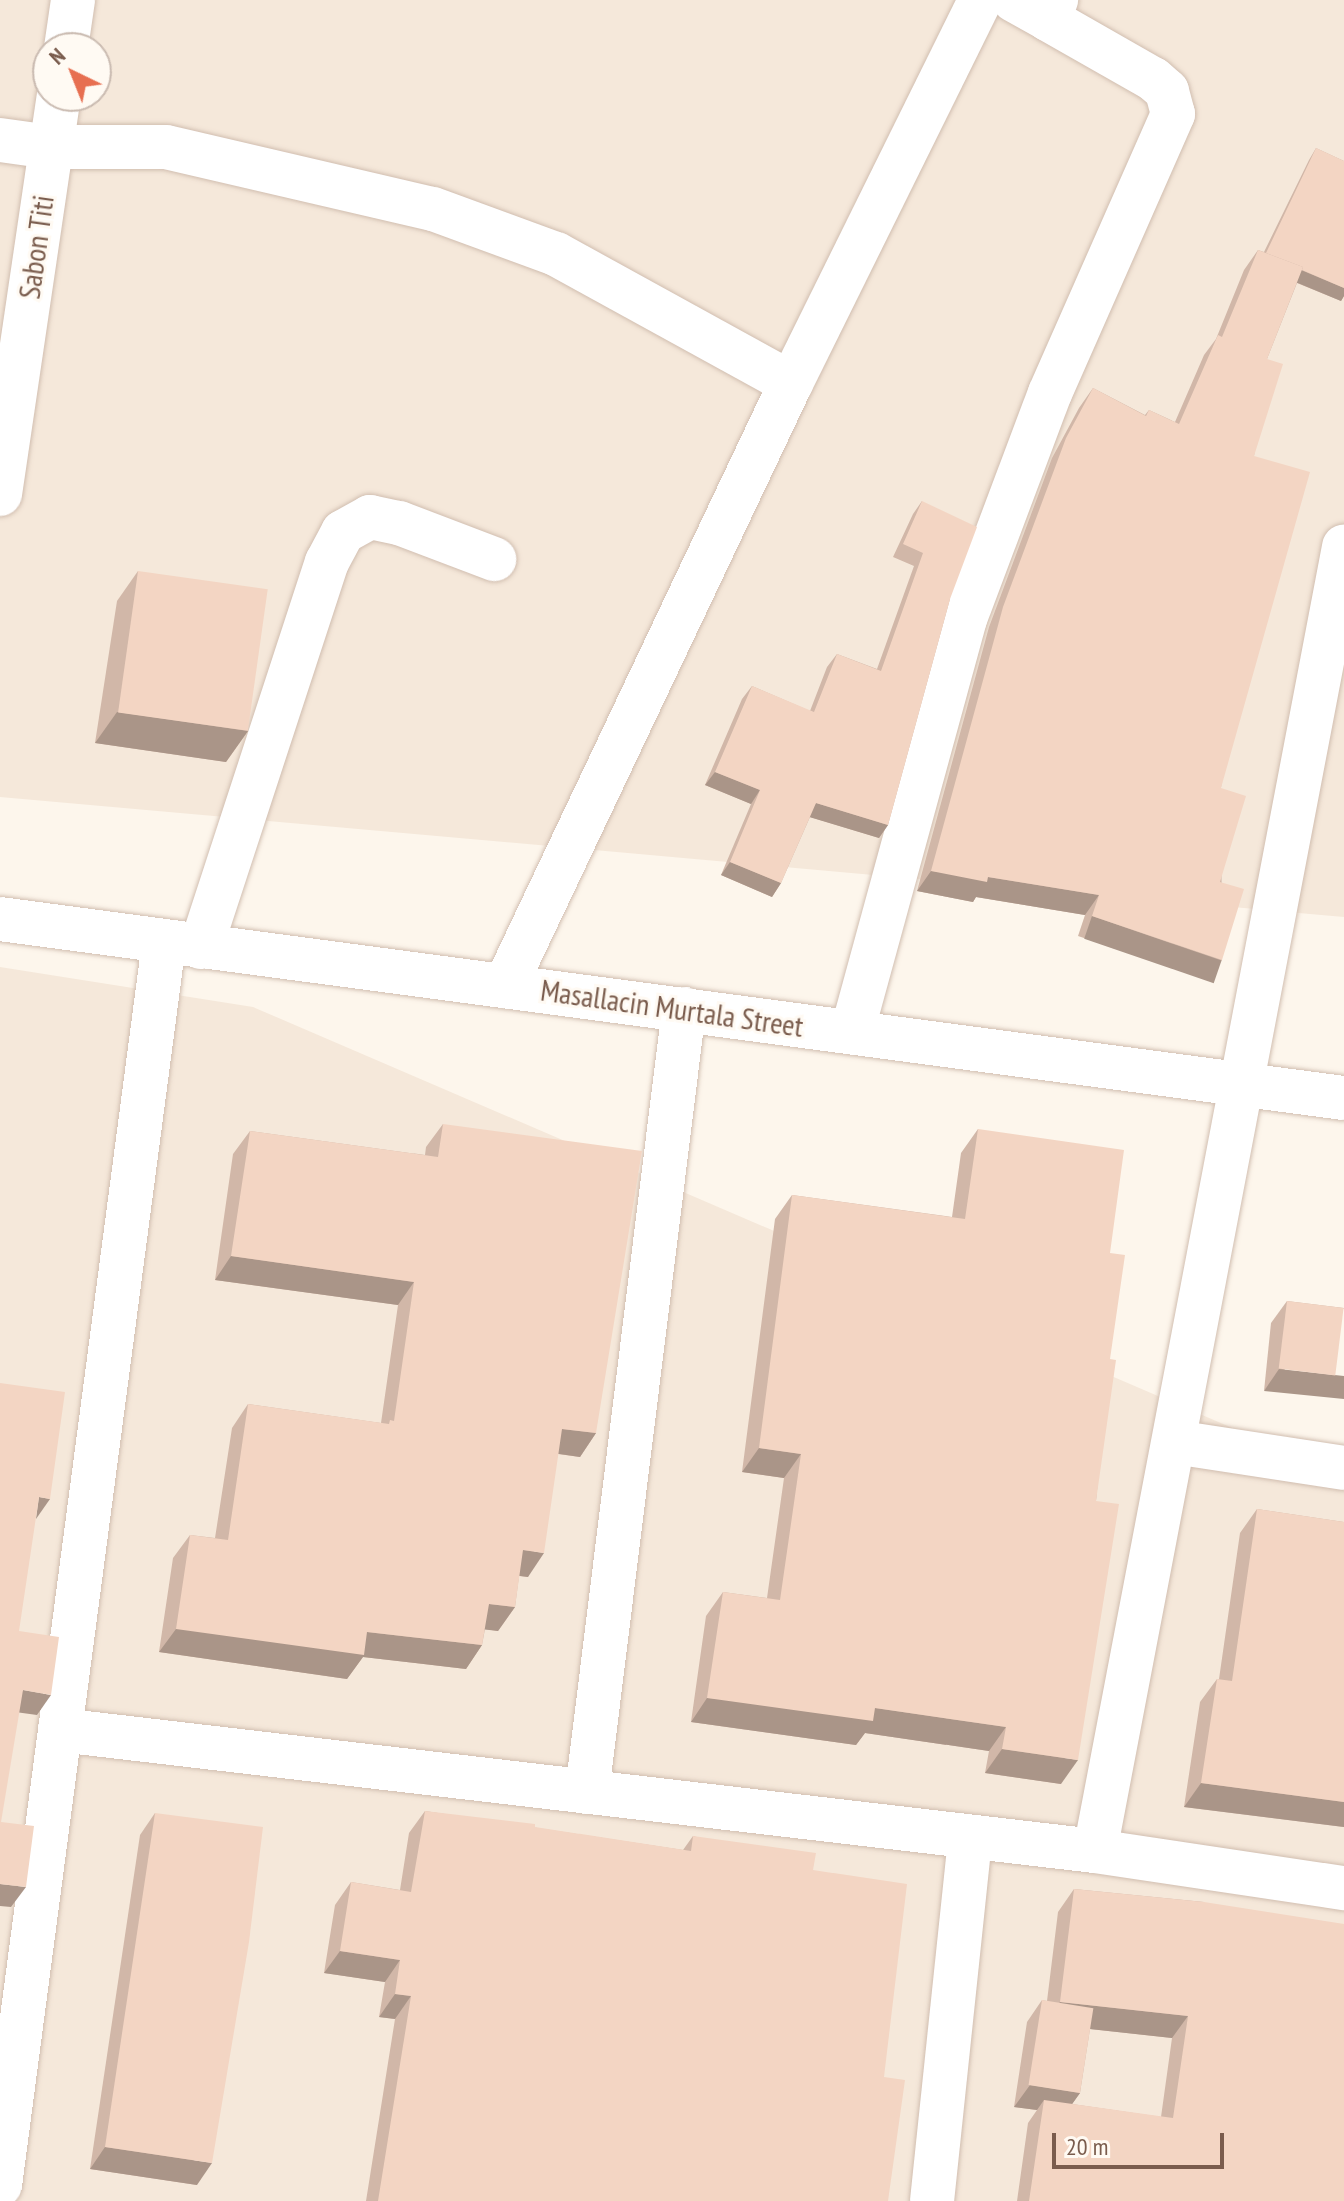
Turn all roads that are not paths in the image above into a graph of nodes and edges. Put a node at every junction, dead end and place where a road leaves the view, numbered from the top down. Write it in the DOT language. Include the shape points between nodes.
graph roads {
  1 [pos="73,0"];
  2 [pos="980,0"];
  3 [pos="1039,6"];
  4 [pos="68,32"];
  5 [pos="56,112"];
  6 [pos="0,140"];
  7 [pos="51,147"];
  8 [pos="791,383"];
  9 [pos="1,482"];
  10 [pos="1344,547"];
  11 [pos="494,559"];
  12 [pos="0,919"];
  13 [pos="182,944"];
  14 [pos="505,986"];
  15 [pos="684,1009"];
  16 [pos="852,1032"];
  17 [pos="1241,1083"];
  18 [pos="1344,1098"];
  19 [pos="1175,1442"];
  20 [pos="1344,1468"];
  21 [pos="60,1730"];
  22 [pos="587,1792"];
  23 [pos="970,1837"];
  24 [pos="1095,1851"];
  25 [pos="1344,1888"];
  26 [pos="0,2185"];
  27 [pos="932,2201"];
  1 -- 4 [label="street"];
  2 -- 8 [label="street"];
  3 -- 16 [label="street" via="1153,79 1167,91 1173,114 1050,393 970,605"];
  5 -- 7 [label="street, Sabon Titi"];
  6 -- 7 [label="street"];
  7 -- 8 [label="street" via="166,147 433,209 556,254"];
  7 -- 9 [label="street, Sabon Titi"];
  8 -- 14 [label="street"];
  10 -- 17 [label="street"];
  11 -- 13 [label="street" via="370,517 343,532"];
  12 -- 13 [label="street, Masallacin Murtala Street"];
  13 -- 14 [label="street, Masallacin Murtala Street"];
  13 -- 21 [label="street"];
  14 -- 15 [label="street, Masallacin Murtala Street"];
  15 -- 16 [label="street, Masallacin Murtala Street"];
  15 -- 22 [label="street"];
  16 -- 17 [label="street, Masallacin Murtala Street"];
  17 -- 18 [label="street, Masallacin Murtala Street"];
  17 -- 19 [label="street"];
  19 -- 20 [label="street"];
  19 -- 24 [label="street"];
  21 -- 22 [label="street"];
  21 -- 26 [label="street"];
  22 -- 23 [label="street"];
  23 -- 24 [label="street"];
  23 -- 27 [label="street"];
  24 -- 25 [label="street"];
}
